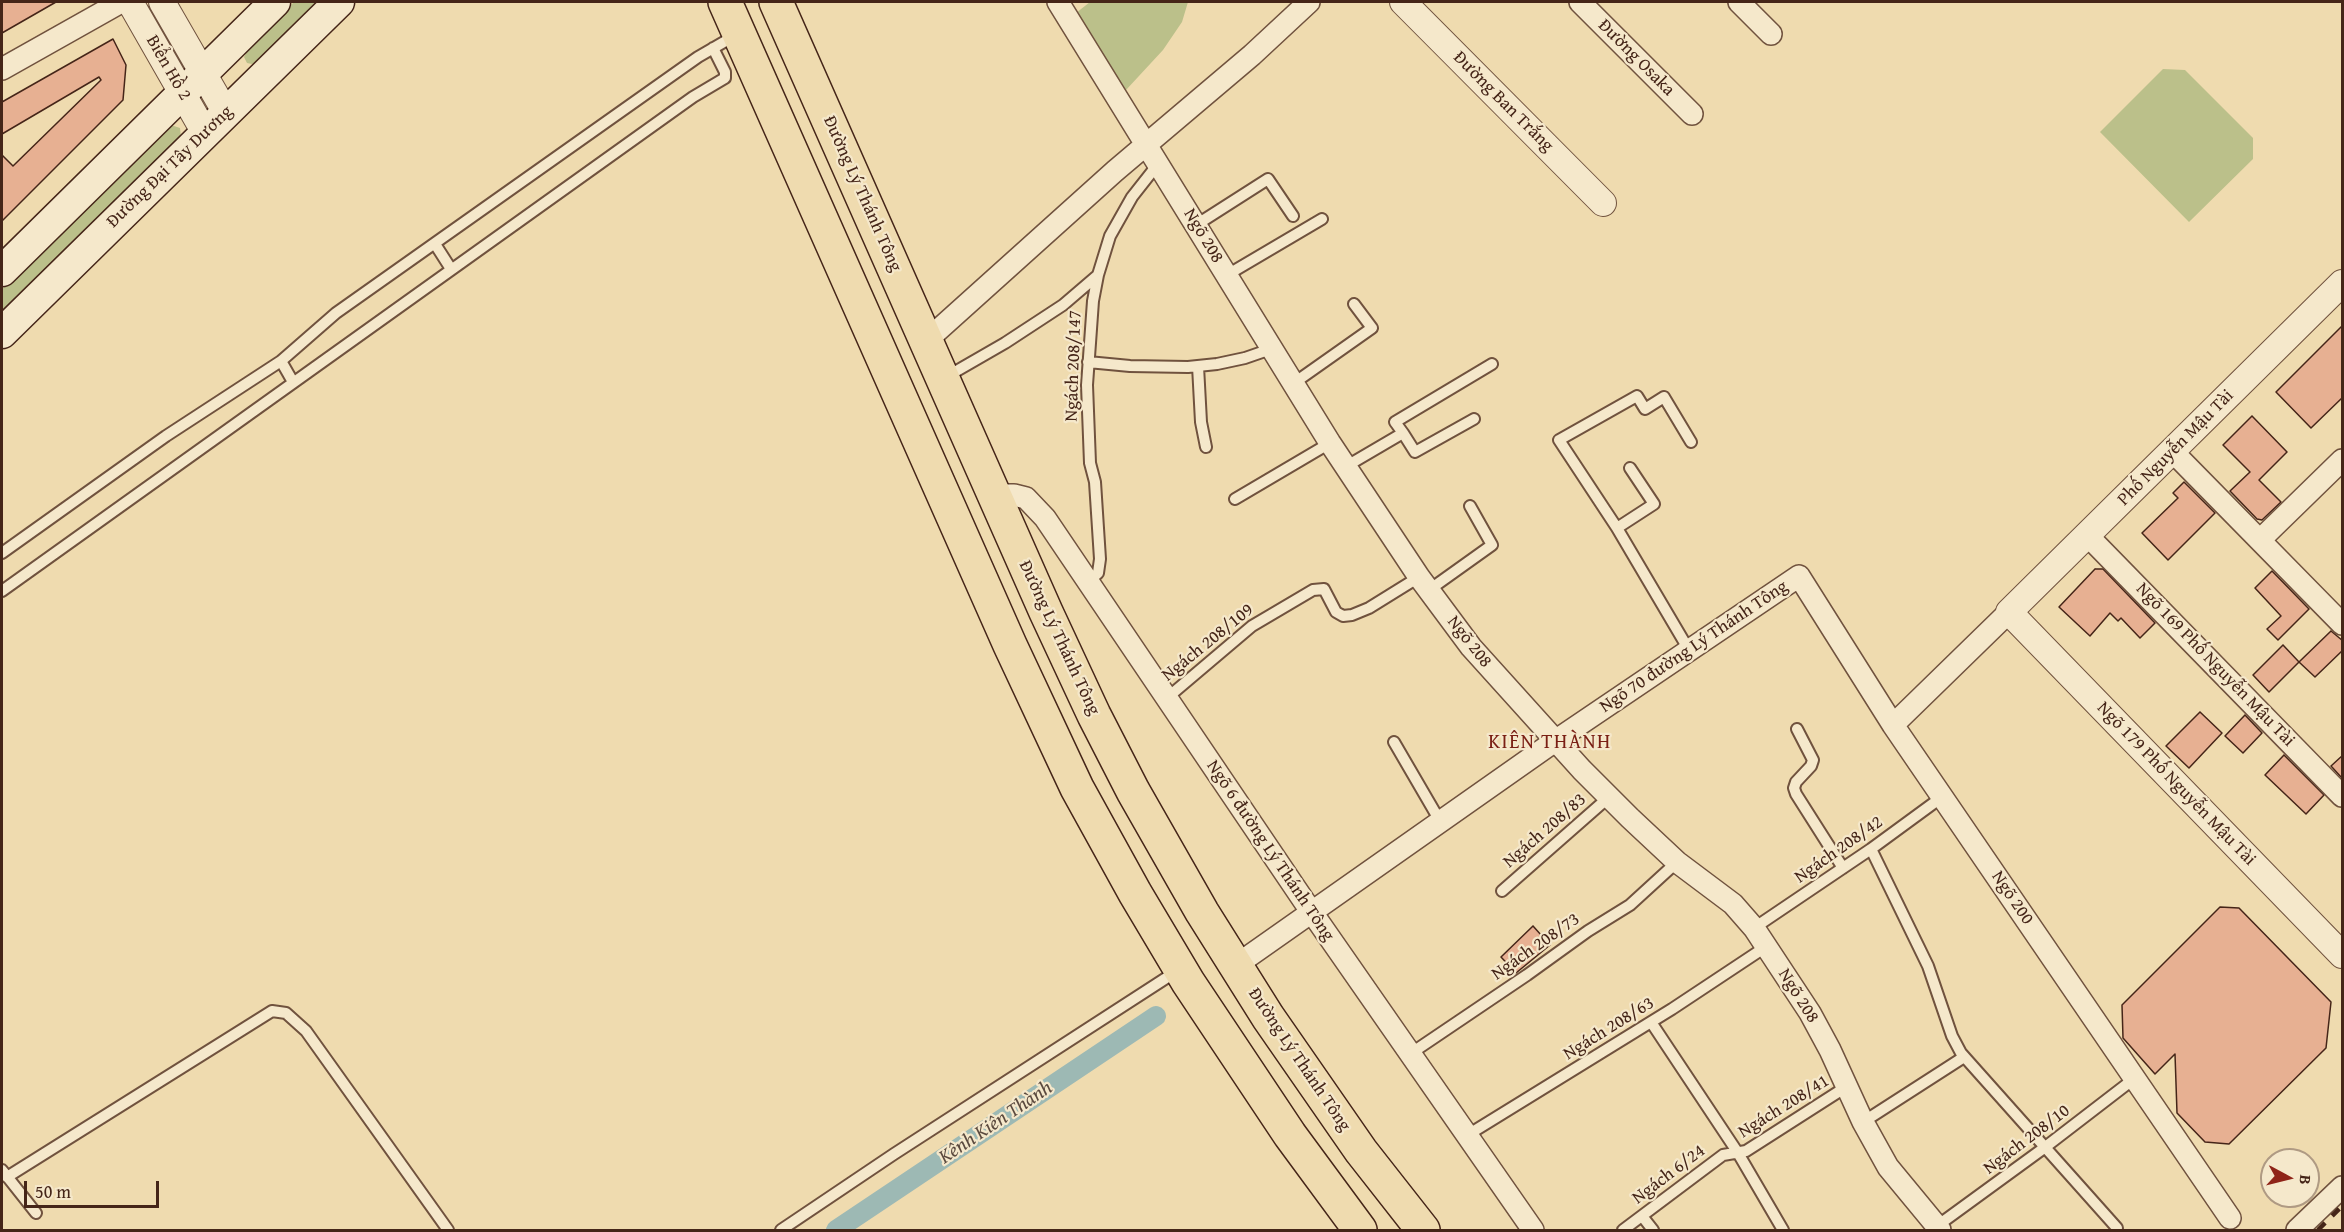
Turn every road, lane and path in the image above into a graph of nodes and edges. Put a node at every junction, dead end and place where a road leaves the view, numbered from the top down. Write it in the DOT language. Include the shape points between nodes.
graph roads {
  1 [pos="121,2"];
  2 [pos="130,2"];
  3 [pos="162,2"];
  4 [pos="276,2"];
  5 [pos="339,2"];
  6 [pos="725,2"];
  7 [pos="776,2"];
  8 [pos="1058,2"];
  9 [pos="1310,2"];
  10 [pos="1402,2"];
  11 [pos="1580,2"];
  12 [pos="1739,2"];
  13 [pos="1771,34"];
  14 [pos="726,41"];
  15 [pos="2,69"];
  16 [pos="192,83"];
  17 [pos="1692,114"];
  18 [pos="215,123"];
  19 [pos="1146,144"];
  20 [pos="1159,163"];
  21 [pos="1603,203"];
  22 [pos="1293,216"];
  23 [pos="1322,219"];
  24 [pos="1196,225"];
  25 [pos="436,247"];
  26 [pos="450,267"];
  27 [pos="2,271"];
  28 [pos="1098,274"];
  29 [pos="1227,274"];
  30 [pos="2343,284"];
  31 [pos="1354,304"];
  32 [pos="2,333"];
  33 [pos="926,341"];
  34 [pos="1271,349"];
  35 [pos="282,362"];
  36 [pos="1088,362"];
  37 [pos="1492,364"];
  38 [pos="1198,366"];
  39 [pos="943,379"];
  40 [pos="292,380"];
  41 [pos="1294,383"];
  42 [pos="1474,419"];
  43 [pos="1403,433"];
  44 [pos="1691,442"];
  45 [pos="1330,443"];
  46 [pos="1206,447"];
  47 [pos="2172,451"];
  48 [pos="2343,459"];
  49 [pos="1345,467"];
  50 [pos="1630,468"];
  51 [pos="994,495"];
  52 [pos="1236,500"];
  53 [pos="1470,506"];
  54 [pos="1617,528"];
  55 [pos="2087,535"];
  56 [pos="2260,540"];
  57 [pos="2,553"];
  58 [pos="1799,576"];
  59 [pos="1088,582"];
  60 [pos="1424,583"];
  61 [pos="2,591"];
  62 [pos="2009,612"];
  63 [pos="2343,624"];
  64 [pos="1064,650"];
  65 [pos="1689,650"];
  66 [pos="1023,673"];
  67 [pos="1167,698"];
  68 [pos="1893,725"];
  69 [pos="1797,729"];
  70 [pos="1555,741"];
  71 [pos="1394,742"];
  72 [pos="2343,796"];
  73 [pos="1609,797"];
  74 [pos="1942,797"];
  75 [pos="1440,821"];
  76 [pos="1871,849"];
  77 [pos="1677,862"];
  78 [pos="1843,868"];
  79 [pos="1502,891"];
  80 [pos="1311,912"];
  81 [pos="1754,928"];
  82 [pos="1767,946"];
  83 [pos="2343,955"];
  84 [pos="1235,966"];
  85 [pos="1180,969"];
  86 [pos="1651,1022"];
  87 [pos="1410,1054"];
  88 [pos="1964,1057"];
  89 [pos="2135,1077"];
  90 [pos="1846,1087"];
  91 [pos="1863,1122"];
  92 [pos="1466,1136"];
  93 [pos="2044,1148"];
  94 [pos="1738,1153"];
  95 [pos="4,1174"];
  96 [pos="2343,1187"];
  97 [pos="36,1213"];
  98 [pos="1642,1216"];
  99 [pos="2230,1218"];
  100 [pos="1939,1228"];
  101 [pos="2117,1228"];
  102 [pos="448,1230"];
  103 [pos="781,1230"];
  104 [pos="1360,1230"];
  105 [pos="1423,1230"];
  106 [pos="1533,1230"];
  107 [pos="1623,1230"];
  108 [pos="1653,1230"];
  109 [pos="1783,1230"];
  110 [pos="2297,1230"];
  1 -- 15 [label="street"];
  2 -- 16 [label="street, Biển Hồ 2"];
  3 -- 16 [label="street, Biển Hồ 2"];
  4 -- 16 [label="main road"];
  5 -- 18 [label="main road, Đường Đại Tây Dương"];
  6 -- 14 [label="main road"];
  7 -- 33 [label="main road, Đường Lý Thánh Tông"];
  8 -- 19 [label="street, Ngõ 208"];
  9 -- 19 [label="street"];
  10 -- 21 [label="street, Đường Ban Trắng"];
  11 -- 17 [label="street, Đường Osaka"];
  12 -- 13 [label="street"];
  14 -- 25 [label="lane" via="698,57"];
  14 -- 26 [label="lane" via="725,78"];
  14 -- 66 [label="main road"];
  16 -- 18 [label="street, Biển Hồ 2"];
  16 -- 27 [label="main road"];
  18 -- 32 [label="main road, Đường Đại Tây Dương"];
  19 -- 20 [label="street, Ngõ 208"];
  19 -- 33 [label="street"];
  20 -- 24 [label="street, Ngõ 208"];
  20 -- 28 [label="lane, Ngách 208/147" via="1120,216"];
  22 -- 24 [label="lane" via="1268,179"];
  23 -- 29 [label="lane"];
  24 -- 29 [label="street, Ngõ 208"];
  25 -- 26 [label="lane"];
  25 -- 35 [label="lane" via="336,313"];
  26 -- 40 [label="lane"];
  28 -- 36 [label="lane, Ngách 208/147"];
  28 -- 39 [label="lane" via="1063,304"];
  29 -- 34 [label="street, Ngõ 208"];
  30 -- 47 [label="street, Phố Nguyễn Mậu Tài"];
  31 -- 41 [label="lane" via="1372,328"];
  33 -- 39 [label="main road, Đường Lý Thánh Tông"];
  34 -- 38 [label="lane"];
  34 -- 41 [label="street, Ngõ 208"];
  35 -- 40 [label="lane"];
  35 -- 57 [label="lane" via="166,436"];
  36 -- 38 [label="lane"];
  36 -- 59 [label="lane, Ngách 208/147" via="1089,435 1100,559 1098,573"];
  37 -- 43 [label="lane" via="1395,422"];
  38 -- 46 [label="lane"];
  39 -- 51 [label="main road, Đường Lý Thánh Tông"];
  40 -- 61 [label="lane"];
  41 -- 45 [label="street, Ngõ 208"];
  42 -- 43 [label="lane" via="1415,452"];
  43 -- 49 [label="lane"];
  44 -- 54 [label="lane" via="1664,397 1645,408 1637,396 1559,440"];
  45 -- 49 [label="street, Ngõ 208"];
  45 -- 52 [label="lane"];
  47 -- 55 [label="street, Phố Nguyễn Mậu Tài"];
  47 -- 56 [label="street"];
  48 -- 56 [label="street"];
  49 -- 60 [label="street, Ngõ 208"];
  50 -- 54 [label="lane" via="1654,504"];
  51 -- 59 [label="street, Ngõ 6 đường Lý Thánh Tông" via="1019,496 1032,503"];
  51 -- 64 [label="main road, Đường Lý Thánh Tông"];
  53 -- 60 [label="lane" via="1492,545"];
  54 -- 65 [label="lane"];
  55 -- 62 [label="street, Phố Nguyễn Mậu Tài"];
  55 -- 72 [label="street, Ngõ 169 Phố Nguyễn Mậu Tài"];
  56 -- 63 [label="street"];
  58 -- 65 [label="street, Ngõ 70 đường Lý Thánh Tông"];
  58 -- 68 [label="street, Ngõ 200"];
  59 -- 67 [label="street, Ngõ 6 đường Lý Thánh Tông"];
  60 -- 67 [label="lane, Ngách 208/109" via="1343,616 1336,612 1324,589 1313,590 1252,626"];
  60 -- 70 [label="street, Ngõ 208" via="1471,647"];
  62 -- 68 [label="street"];
  62 -- 83 [label="street, Ngõ 179 Phố Nguyễn Mậu Tài"];
  64 -- 66 [label="main road"];
  64 -- 84 [label="main road, Đường Lý Thánh Tông" via="1133,791"];
  65 -- 70 [label="street, Ngõ 70 đường Lý Thánh Tông"];
  66 -- 85 [label="main road" via="1097,825"];
  67 -- 80 [label="street, Ngõ 6 đường Lý Thánh Tông"];
  68 -- 74 [label="street, Ngõ 200"];
  69 -- 78 [label="lane" via="1813,760 1794,788"];
  70 -- 73 [label="street, Ngõ 208"];
  70 -- 75 [label="street, Ngõ 70 đường Lý Thánh Tông"];
  71 -- 75 [label="lane"];
  73 -- 77 [label="street, Ngõ 208"];
  73 -- 79 [label="lane, Ngách 208/83"];
  74 -- 76 [label="lane, Ngách 208/42"];
  74 -- 89 [label="street, Ngõ 200"];
  75 -- 80 [label="street, Ngõ 70 đường Lý Thánh Tông"];
  76 -- 78 [label="lane, Ngách 208/42"];
  76 -- 88 [label="lane" via="1928,966 1952,1036"];
  77 -- 81 [label="street, Ngõ 208" via="1722,895"];
  77 -- 87 [label="lane, Ngách 208/73" via="1630,905"];
  78 -- 81 [label="lane, Ngách 208/42"];
  80 -- 84 [label="street, Ngõ 70 đường Lý Thánh Tông"];
  80 -- 87 [label="street, Ngõ 6 đường Lý Thánh Tông"];
  81 -- 82 [label="street, Ngõ 208"];
  82 -- 86 [label="lane, Ngách 208/63"];
  82 -- 90 [label="street, Ngõ 208" via="1810,1013"];
  84 -- 105 [label="main road, Đường Lý Thánh Tông" via="1361,1151"];
  85 -- 103 [label="lane"];
  85 -- 104 [label="main road" via="1290,1135"];
  86 -- 92 [label="lane, Ngách 208/63"];
  86 -- 94 [label="lane"];
  87 -- 92 [label="street, Ngõ 6 đường Lý Thánh Tông"];
  88 -- 91 [label="lane"];
  88 -- 93 [label="lane"];
  89 -- 93 [label="lane, Ngách 208/10"];
  89 -- 99 [label="street, Ngõ 200"];
  90 -- 91 [label="street, Ngõ 208"];
  90 -- 94 [label="lane, Ngách 208/41"];
  91 -- 100 [label="street, Ngõ 208" via="1888,1167"];
  92 -- 106 [label="street, Ngõ 6 đường Lý Thánh Tông"];
  93 -- 100 [label="lane, Ngách 208/10"];
  93 -- 101 [label="lane"];
  94 -- 98 [label="lane, Ngách 6/24" via="1724,1155"];
  94 -- 109 [label="lane"];
  95 -- 97 [label="lane"];
  95 -- 102 [label="lane" via="272,1011 286,1013 306,1031"];
  96 -- 110 [label="street"];
  98 -- 107 [label="lane, Ngách 6/24"];
  98 -- 108 [label="lane"];
}
